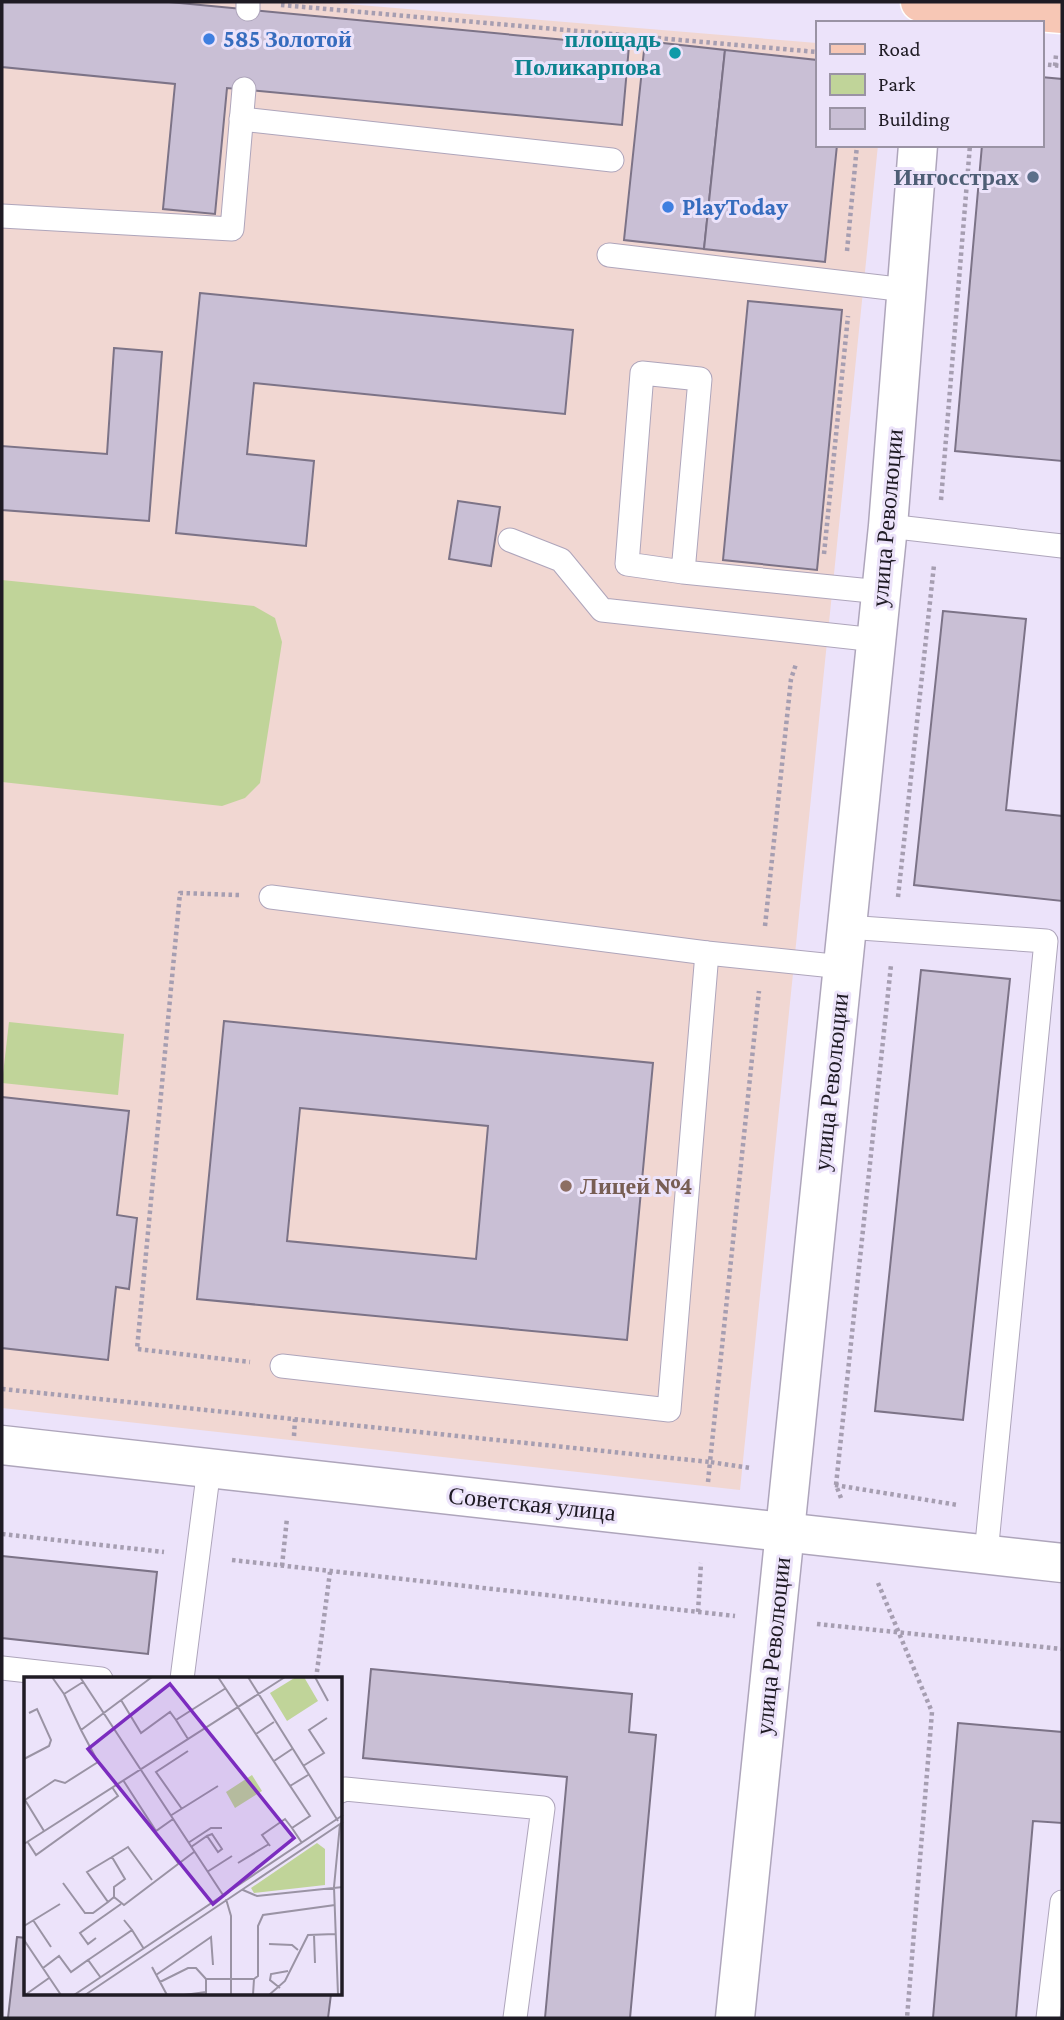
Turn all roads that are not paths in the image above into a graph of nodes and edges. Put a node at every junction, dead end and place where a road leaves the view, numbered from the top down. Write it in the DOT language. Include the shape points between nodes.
graph roads {
  1 [pos="920,2"];
  2 [pos="928,2"];
  3 [pos="1062,14"];
  4 [pos="927,21"];
  5 [pos="244,89"];
  6 [pos="241,119"];
  7 [pos="918,147"];
  8 [pos="612,160"];
  9 [pos="2,216"];
  10 [pos="609,255"];
  11 [pos="906,289"];
  12 [pos="888,526"];
  13 [pos="510,540"];
  14 [pos="1062,546"];
  15 [pos="683,572"];
  16 [pos="881,592"];
  17 [pos="876,639"];
  18 [pos="271,897"];
  19 [pos="846,927"];
  20 [pos="707,953"];
  21 [pos="843,967"];
  22 [pos="282,1366"];
  23 [pos="2,1445"];
  24 [pos="209,1468"];
  25 [pos="785,1531"];
  26 [pos="986,1554"];
  27 [pos="1062,1563"];
  28 [pos="2,1668"];
  29 [pos="83,1677"];
  30 [pos="182,1677"];
  31 [pos="343,1790"];
  32 [pos="1062,1902"];
  33 [pos="515,2018"];
  34 [pos="735,2018"];
  35 [pos="1048,2018"];
  1 -- 2 [label="main road"];
  2 -- 3 [label="main road"];
  2 -- 4 [label="street"];
  5 -- 6 [label="lane"];
  6 -- 8 [label="lane"];
  6 -- 9 [label="lane" via="232,229"];
  7 -- 11 [label="street, улица Революции"];
  10 -- 11 [label="lane"];
  11 -- 12 [label="street, улица Революции"];
  12 -- 14 [label="lane"];
  12 -- 16 [label="street, улица Революции"];
  13 -- 17 [label="lane" via="561,560 602,610"];
  15 -- 15 [label="lane" via="700,379 642,373 627,564"];
  15 -- 16 [label="lane"];
  16 -- 17 [label="street, улица Революции"];
  17 -- 19 [label="street, улица Революции"];
  18 -- 20 [label="lane"];
  19 -- 21 [label="street, улица Революции"];
  19 -- 26 [label="lane" via="1046,941"];
  20 -- 21 [label="lane"];
  20 -- 22 [label="lane" via="670,1410"];
  21 -- 25 [label="street, улица Революции"];
  23 -- 24 [label="street, Советская улица"];
  24 -- 25 [label="street, Советская улица"];
  24 -- 30 [label="lane"];
  25 -- 26 [label="street, Советская улица"];
  25 -- 34 [label="street, улица Революции"];
  26 -- 27 [label="street, Советская улица"];
  28 -- 29 [label="lane"];
  31 -- 33 [label="lane" via="543,1808"];
  32 -- 35 [label="lane"];
}
